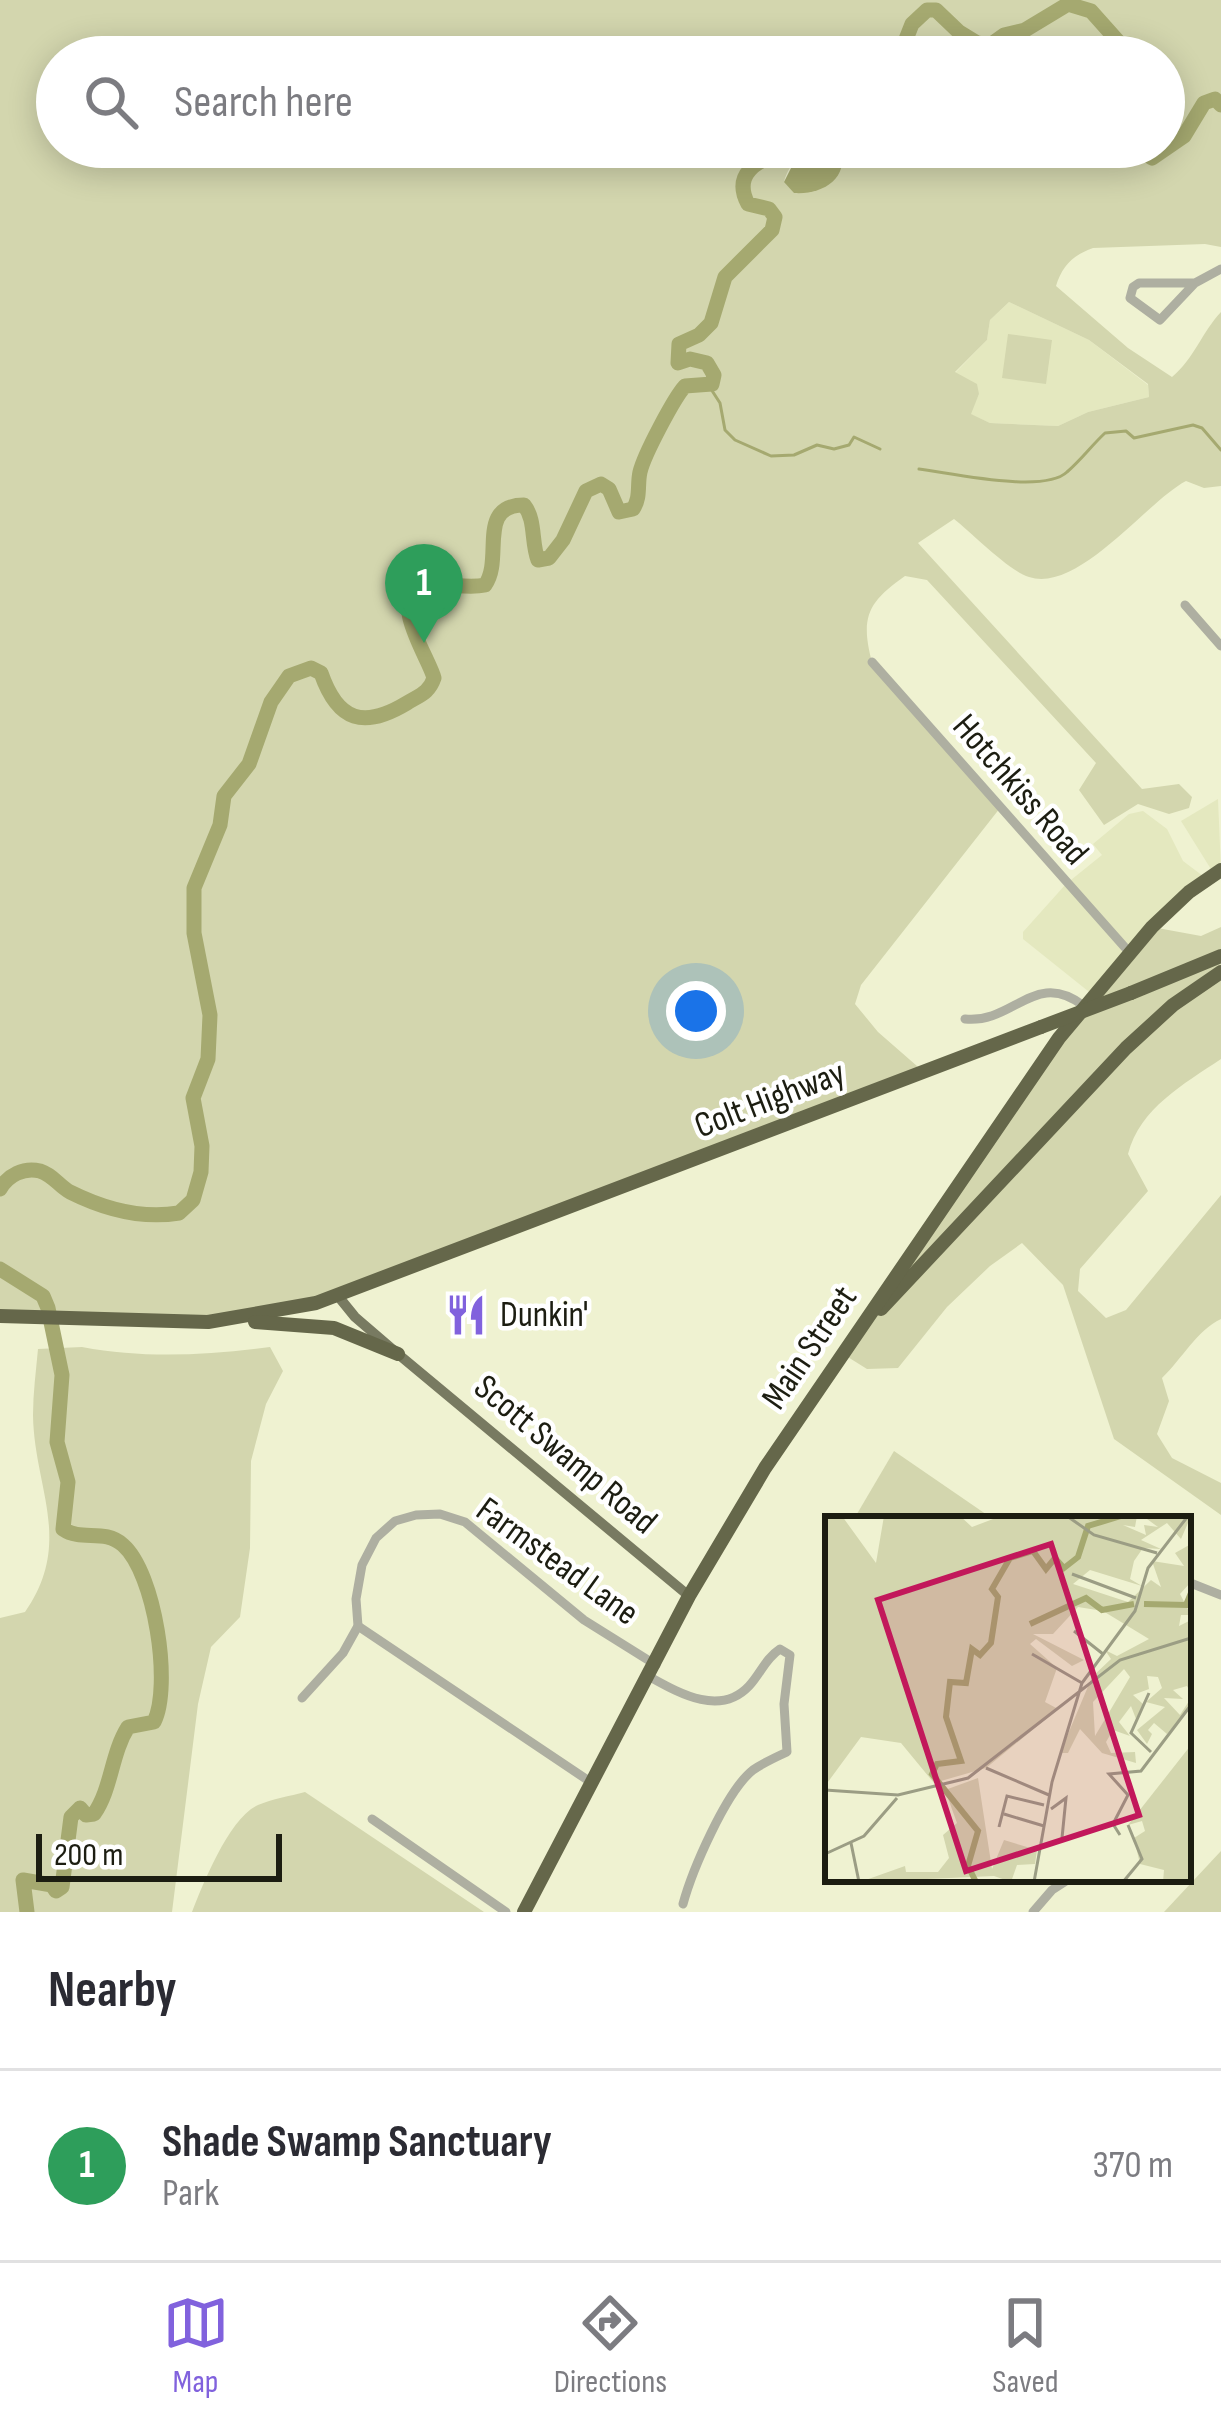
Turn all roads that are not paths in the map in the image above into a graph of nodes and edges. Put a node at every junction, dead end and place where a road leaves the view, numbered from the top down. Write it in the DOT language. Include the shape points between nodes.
graph roads {
  1 [pos="1221,269"];
  2 [pos="1196,283"];
  3 [pos="1185,605"];
  4 [pos="1221,646"];
  5 [pos="872,662"];
  6 [pos="1221,870"];
  7 [pos="1129,952"];
  8 [pos="1221,956"];
  9 [pos="1221,972"];
  10 [pos="1084,1006"];
  11 [pos="964,1019"];
  12 [pos="338,1296"];
  13 [pos="0,1316"];
  14 [pos="208,1322"];
  15 [pos="398,1354"];
  16 [pos="843,1354"];
  17 [pos="1191,1583"];
  18 [pos="1221,1595"];
  19 [pos="689,1596"];
  20 [pos="358,1626"];
  21 [pos="653,1671"];
  22 [pos="302,1698"];
  23 [pos="592,1783"];
  24 [pos="372,1819"];
  25 [pos="1065,1882"];
  26 [pos="682,1904"];
  27 [pos="506,1912"];
  28 [pos="524,1912"];
  29 [pos="1033,1912"];
  1 -- 2 [label="street"];
  2 -- 2 [label="street" via="1160,320 1130,298 1139,283"];
  3 -- 4 [label="street"];
  5 -- 7 [label="street, Hotchkiss Road"];
  6 -- 7 [label="highway, Main Street"];
  7 -- 10 [label="highway, Main Street"];
  8 -- 12 [label="highway, Colt Highway, bridge"];
  9 -- 16 [label="highway" via="1126,1048"];
  10 -- 11 [label="street" via="1052,991 991,1017"];
  10 -- 16 [label="highway, Main Street"];
  12 -- 14 [label="highway"];
  12 -- 15 [label="main road, Scott Swamp Road"];
  13 -- 14 [label="highway"];
  14 -- 15 [label="highway" via="321,1325"];
  15 -- 19 [label="main road, Scott Swamp Road"];
  16 -- 19 [label="highway, Main Street"];
  17 -- 18 [label="street"];
  19 -- 21 [label="highway, Main Street"];
  20 -- 21 [label="street, Farmstead Lane" via="359,1582 376,1538 395,1521 440,1514 465,1522"];
  20 -- 22 [label="street, Farmstead Lane"];
  20 -- 23 [label="street"];
  21 -- 23 [label="highway, Main Street"];
  21 -- 26 [label="street, Farmstead Lane" via="680,1694 730,1699 769,1656 781,1649 790,1655 787,1752 739,1786"];
  23 -- 28 [label="highway, Main Street"];
  24 -- 27 [label="street"];
  25 -- 29 [label="street"];
}
